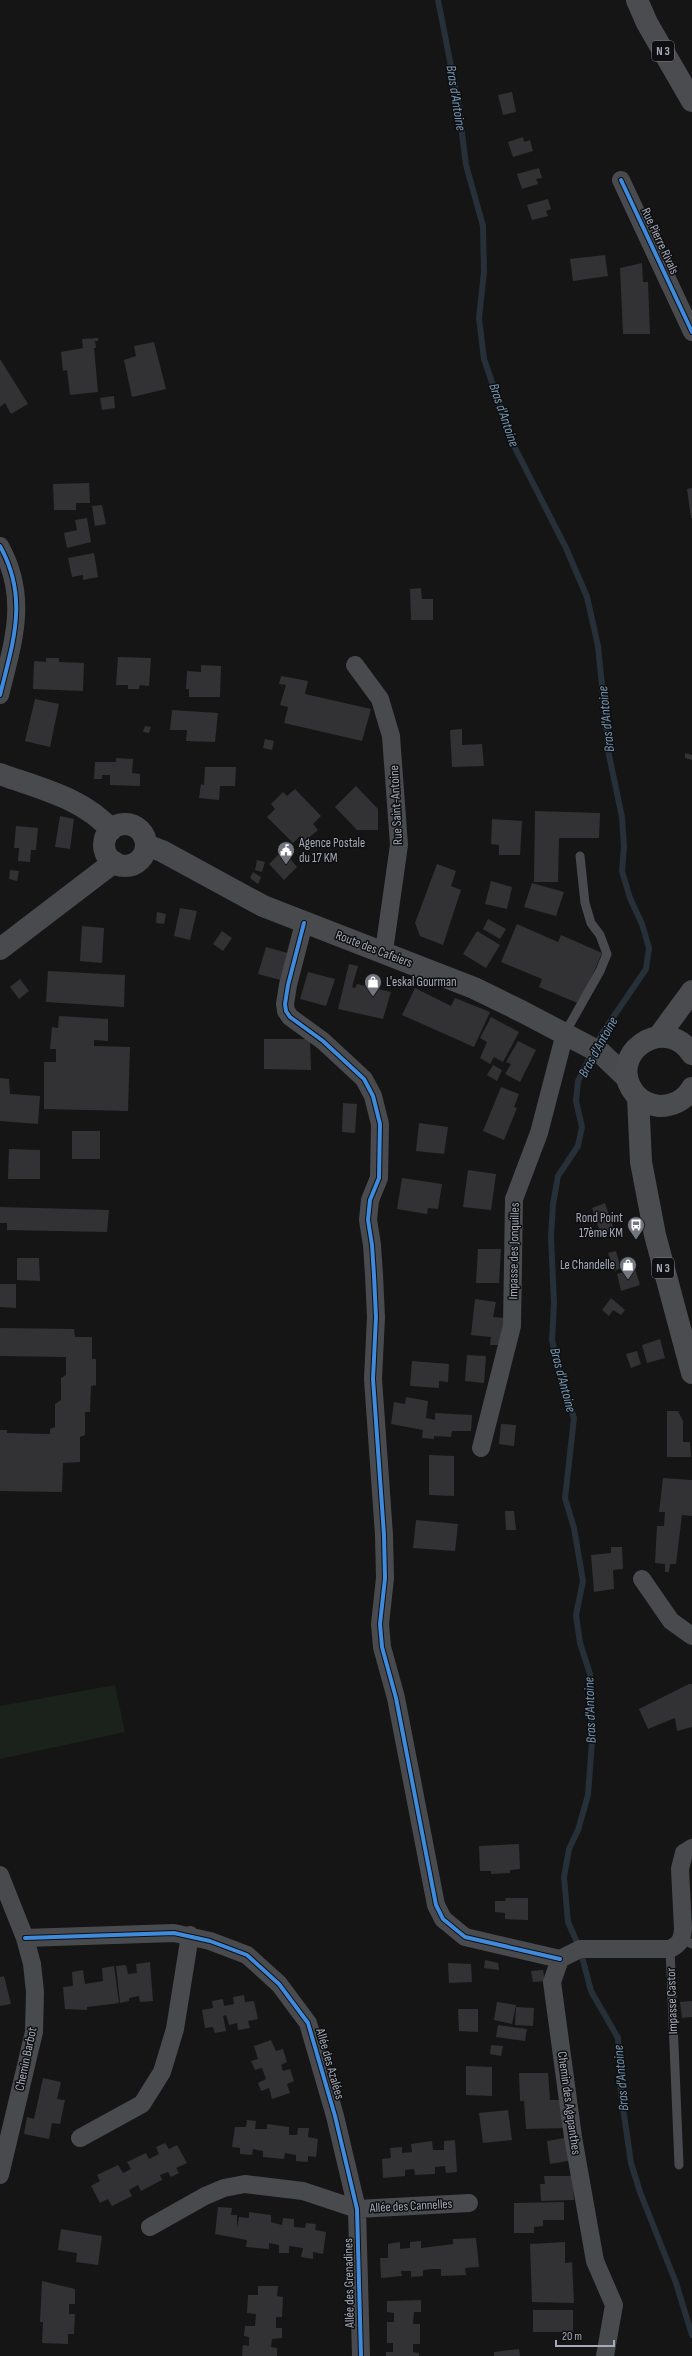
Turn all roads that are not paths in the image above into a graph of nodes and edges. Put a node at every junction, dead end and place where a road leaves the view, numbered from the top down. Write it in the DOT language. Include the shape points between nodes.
graph roads {
  1 [pos="637,0"];
  2 [pos="692,101"];
  3 [pos="621,180"];
  4 [pos="692,332"];
  5 [pos="0,546"];
  6 [pos="355,665"];
  7 [pos="0,695"];
  8 [pos="0,774"];
  9 [pos="111,830"];
  10 [pos="146,846"];
  11 [pos="580,856"];
  12 [pos="114,862"];
  13 [pos="304,923"];
  14 [pos="0,949"];
  15 [pos="382,952"];
  16 [pos="692,991"];
  17 [pos="692,1002"];
  18 [pos="572,1036"];
  19 [pos="659,1036"];
  20 [pos="687,1048"];
  21 [pos="602,1053"];
  22 [pos="630,1056"];
  23 [pos="627,1078"];
  24 [pos="692,1088"];
  25 [pos="638,1097"];
  26 [pos="668,1106"];
  27 [pos="641,1162"];
  28 [pos="692,1373"];
  29 [pos="481,1448"];
  30 [pos="642,1579"];
  31 [pos="692,1636"];
  32 [pos="692,1848"];
  33 [pos="0,1875"];
  34 [pos="190,1935"];
  35 [pos="26,1938"];
  36 [pos="682,1944"];
  37 [pos="560,1959"];
  38 [pos="80,2138"];
  39 [pos="679,2164"];
  40 [pos="0,2175"];
  41 [pos="469,2203"];
  42 [pos="357,2209"];
  43 [pos="150,2227"];
  44 [pos="361,2356"];
  45 [pos="605,2356"];
  1 -- 2 [label="main road, N 3" via="647,23"];
  3 -- 4 [label="street, Rue Pierre Rivals"];
  5 -- 7 [label="street" via="13,576 17,599 17,623"];
  6 -- 15 [label="street, Rue Saint-Antoine" via="380,699 387,717 392,743 399,845"];
  8 -- 9 [label="street" via="71,800 101,818"];
  9 -- 10 [label="street" via="123,824 137,827 142,832"];
  9 -- 12 [label="street" via="105,841 105,848"];
  10 -- 12 [label="street" via="141,858 135,863 122,865"];
  10 -- 13 [label="street, Route des Cafeiers" via="162,851 263,906"];
  11 -- 18 [label="lane" via="585,903 591,923 600,935 608,954"];
  12 -- 14 [label="street"];
  13 -- 15 [label="street, Route des Cafeiers"];
  13 -- 37 [label="street" via="288,984 286,1011 364,1079 373,1096 380,1124 379,1178 370,1200 368,1220 374,1275 373,1379 384,1535 385,1578 380,1624 382,1647 396,1698 436,1905 443,1919 465,1937"];
  15 -- 18 [label="street, Route des Cafeiers" via="474,988"];
  16 -- 19 [label="main road"];
  17 -- 20 [label="main road"];
  18 -- 21 [label="street, Route des Cafeiers"];
  18 -- 29 [label="street, Impasse des Jonquilles" via="514,1199 512,1326"];
  19 -- 20 [label="main road" via="671,1038"];
  19 -- 22 [label="main road" via="648,1039"];
  21 -- 22 [label="street, Route des Cafeiers"];
  21 -- 23 [label="street, Route des Cafeiers"];
  22 -- 23 [label="main road"];
  23 -- 25 [label="main road, N 3"];
  24 -- 26 [label="main road, N 3" via="685,1097"];
  25 -- 26 [label="main road" via="646,1103"];
  25 -- 27 [label="main road, N 3"];
  26 -- 27 [label="main road, N 3" via="653,1128"];
  27 -- 28 [label="main road, N 3" via="654,1235"];
  30 -- 31 [label="street" via="671,1621"];
  32 -- 36 [label="street, Impasse Castor" via="684,1853 680,1869"];
  33 -- 35 [label="street, Chemin Barbot"];
  34 -- 35 [label="street, Allée des Azalées" via="174,1933"];
  34 -- 38 [label="street" via="175,2029 162,2072 142,2104"];
  34 -- 42 [label="street, Allée des Azalées" via="247,1955 279,1984 308,2023 335,2116"];
  35 -- 40 [label="street, Chemin Barbot" via="34,1986 34,2032"];
  36 -- 37 [label="street" via="580,1949"];
  36 -- 39 [label="lane, Impasse Castor"];
  37 -- 45 [label="street, Chemin des Agapanthes" via="552,1982 573,2137 595,2261 614,2305"];
  41 -- 42 [label="street, Allée des Cannelles"];
  42 -- 43 [label="street, Allée des Cannelles" via="303,2191 245,2184 224,2188 205,2196"];
  42 -- 44 [label="street, Allée des Grenadines"];
}
